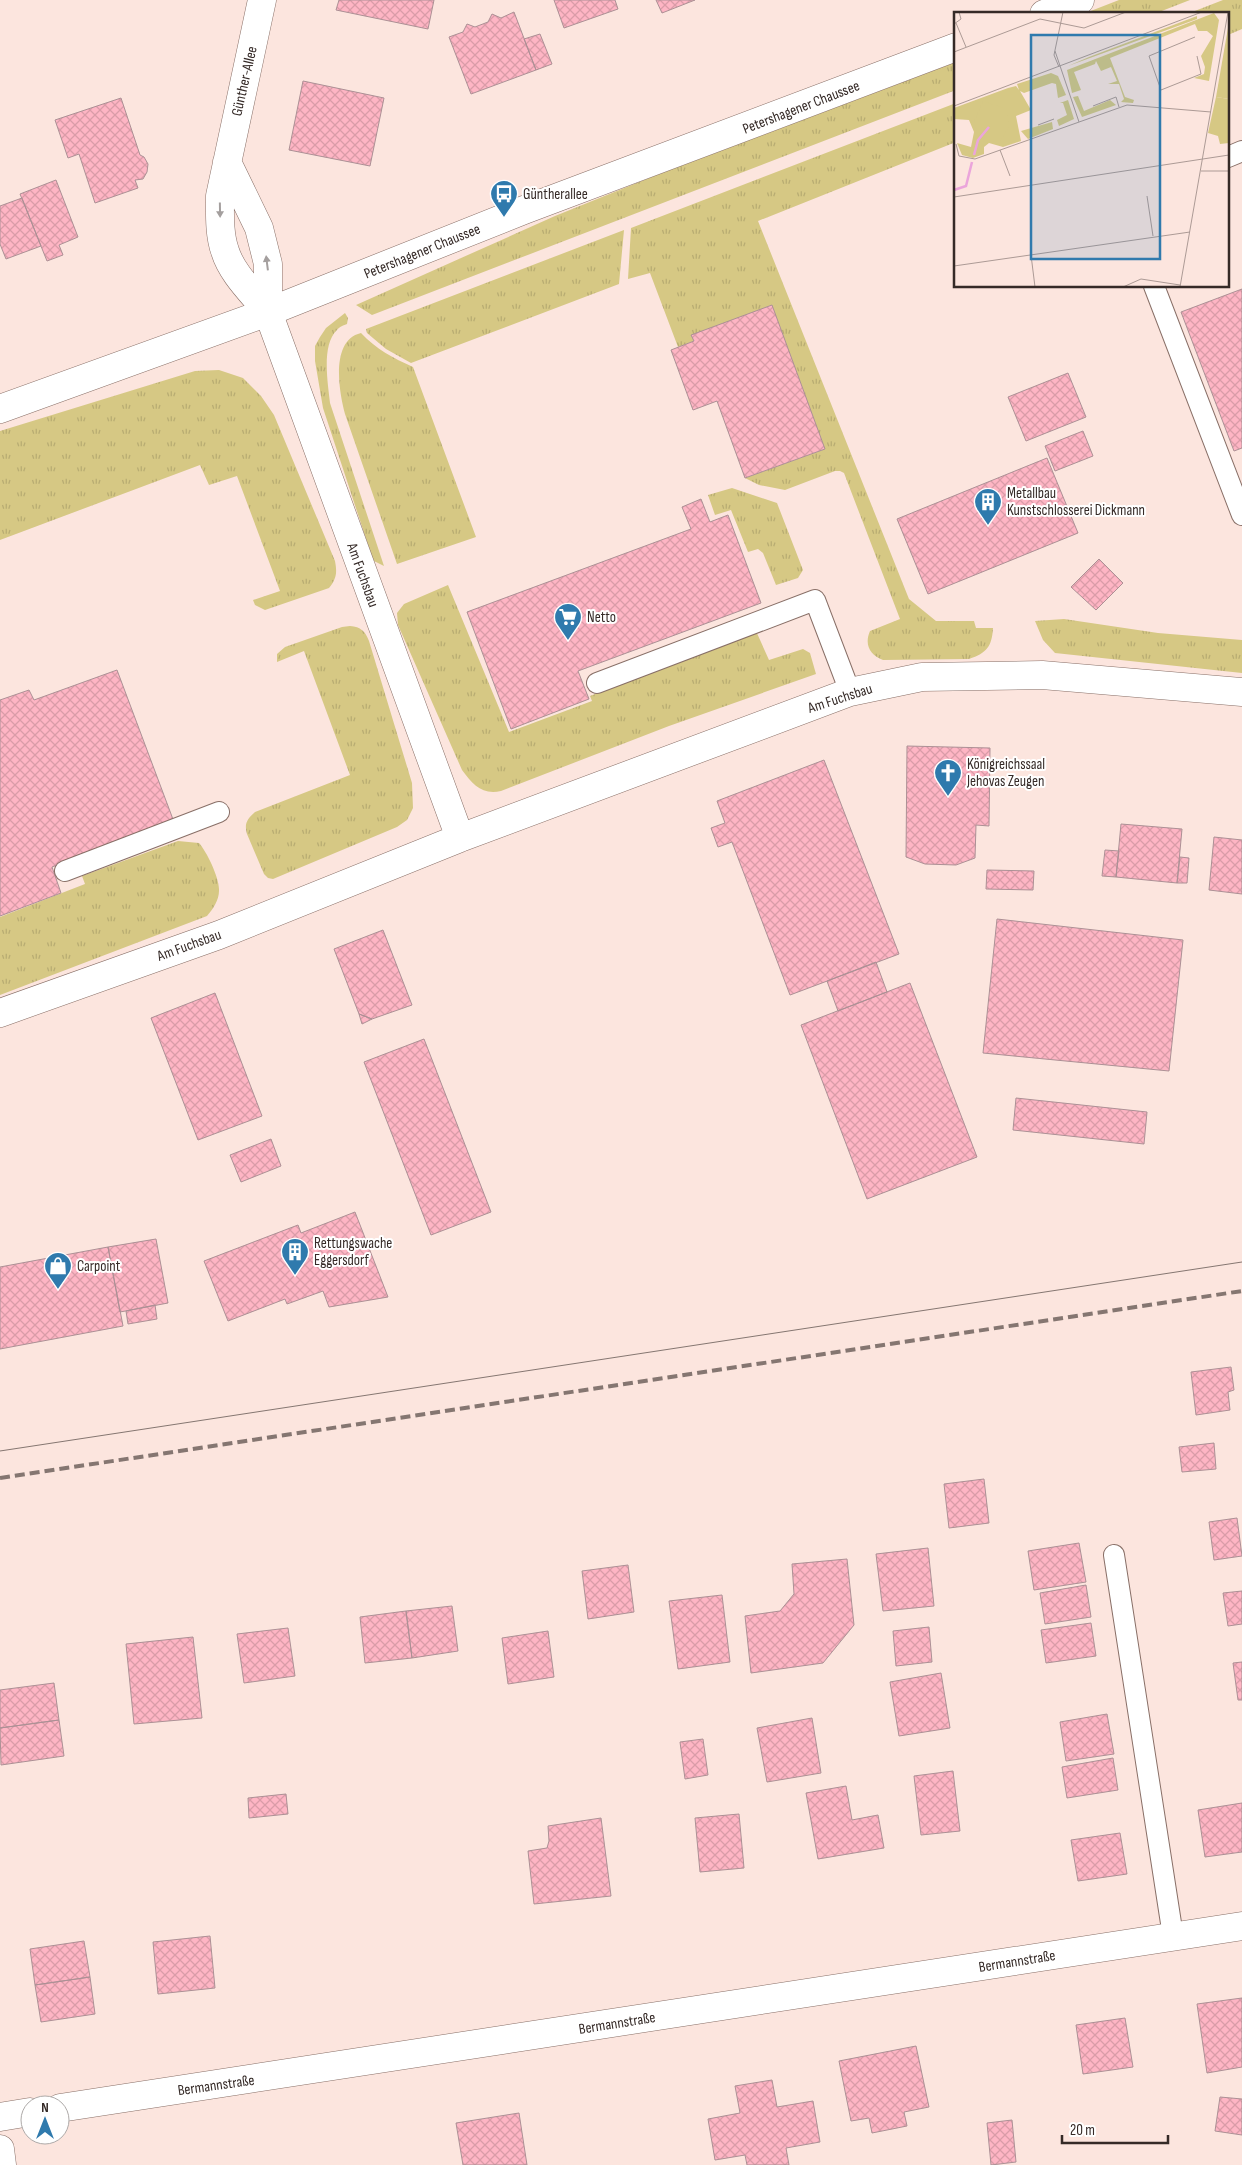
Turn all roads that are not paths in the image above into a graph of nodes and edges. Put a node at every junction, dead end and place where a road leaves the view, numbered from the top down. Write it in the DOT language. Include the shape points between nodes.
graph roads {
  1 [pos="262,0"];
  2 [pos="1080,0"];
  3 [pos="1049,12"];
  4 [pos="954,49"];
  5 [pos="1242,151"];
  6 [pos="1230,155"];
  7 [pos="227,162"];
  8 [pos="1155,288"];
  9 [pos="268,312"];
  10 [pos="0,409"];
  11 [pos="1242,514"];
  12 [pos="597,683"];
  13 [pos="850,692"];
  14 [pos="1242,692"];
  15 [pos="218,812"];
  16 [pos="460,838"];
  17 [pos="65,871"];
  18 [pos="0,1014"];
  19 [pos="1114,1555"];
  20 [pos="1242,1926"];
  21 [pos="1173,1936"];
  22 [pos="70,2106"];
  23 [pos="20,2114"];
  24 [pos="0,2117"];
  25 [pos="0,2148"];
  26 [pos="2,2165"];
  1 -- 7 [label="street, Günther-Allee"];
  2 -- 3 [label="street"];
  4 -- 9 [label="street, Petershagener Chaussee" via="524,210"];
  5 -- 6 [label="lane"];
  9 -- 7 [label="street, one-way" via="268,264 259,228"];
  7 -- 9 [label="street, one-way" via="220,196 225,251 234,271"];
  8 -- 11 [label="lane"];
  9 -- 10 [label="street, Petershagener Chaussee"];
  9 -- 16 [label="street, Am Fuchsbau"];
  12 -- 13 [label="lane" via="815,600"];
  13 -- 14 [label="street, Am Fuchsbau" via="922,677 1042,674"];
  13 -- 16 [label="street, Am Fuchsbau"];
  15 -- 17 [label="lane"];
  16 -- 18 [label="street, Am Fuchsbau" via="218,934"];
  19 -- 21 [label="lane"];
  20 -- 21 [label="street, Bermannstraße"];
  21 -- 22 [label="street, Bermannstraße"];
  23 -- 24 [label="street"];
  25 -- 26 [label="street"];
}
